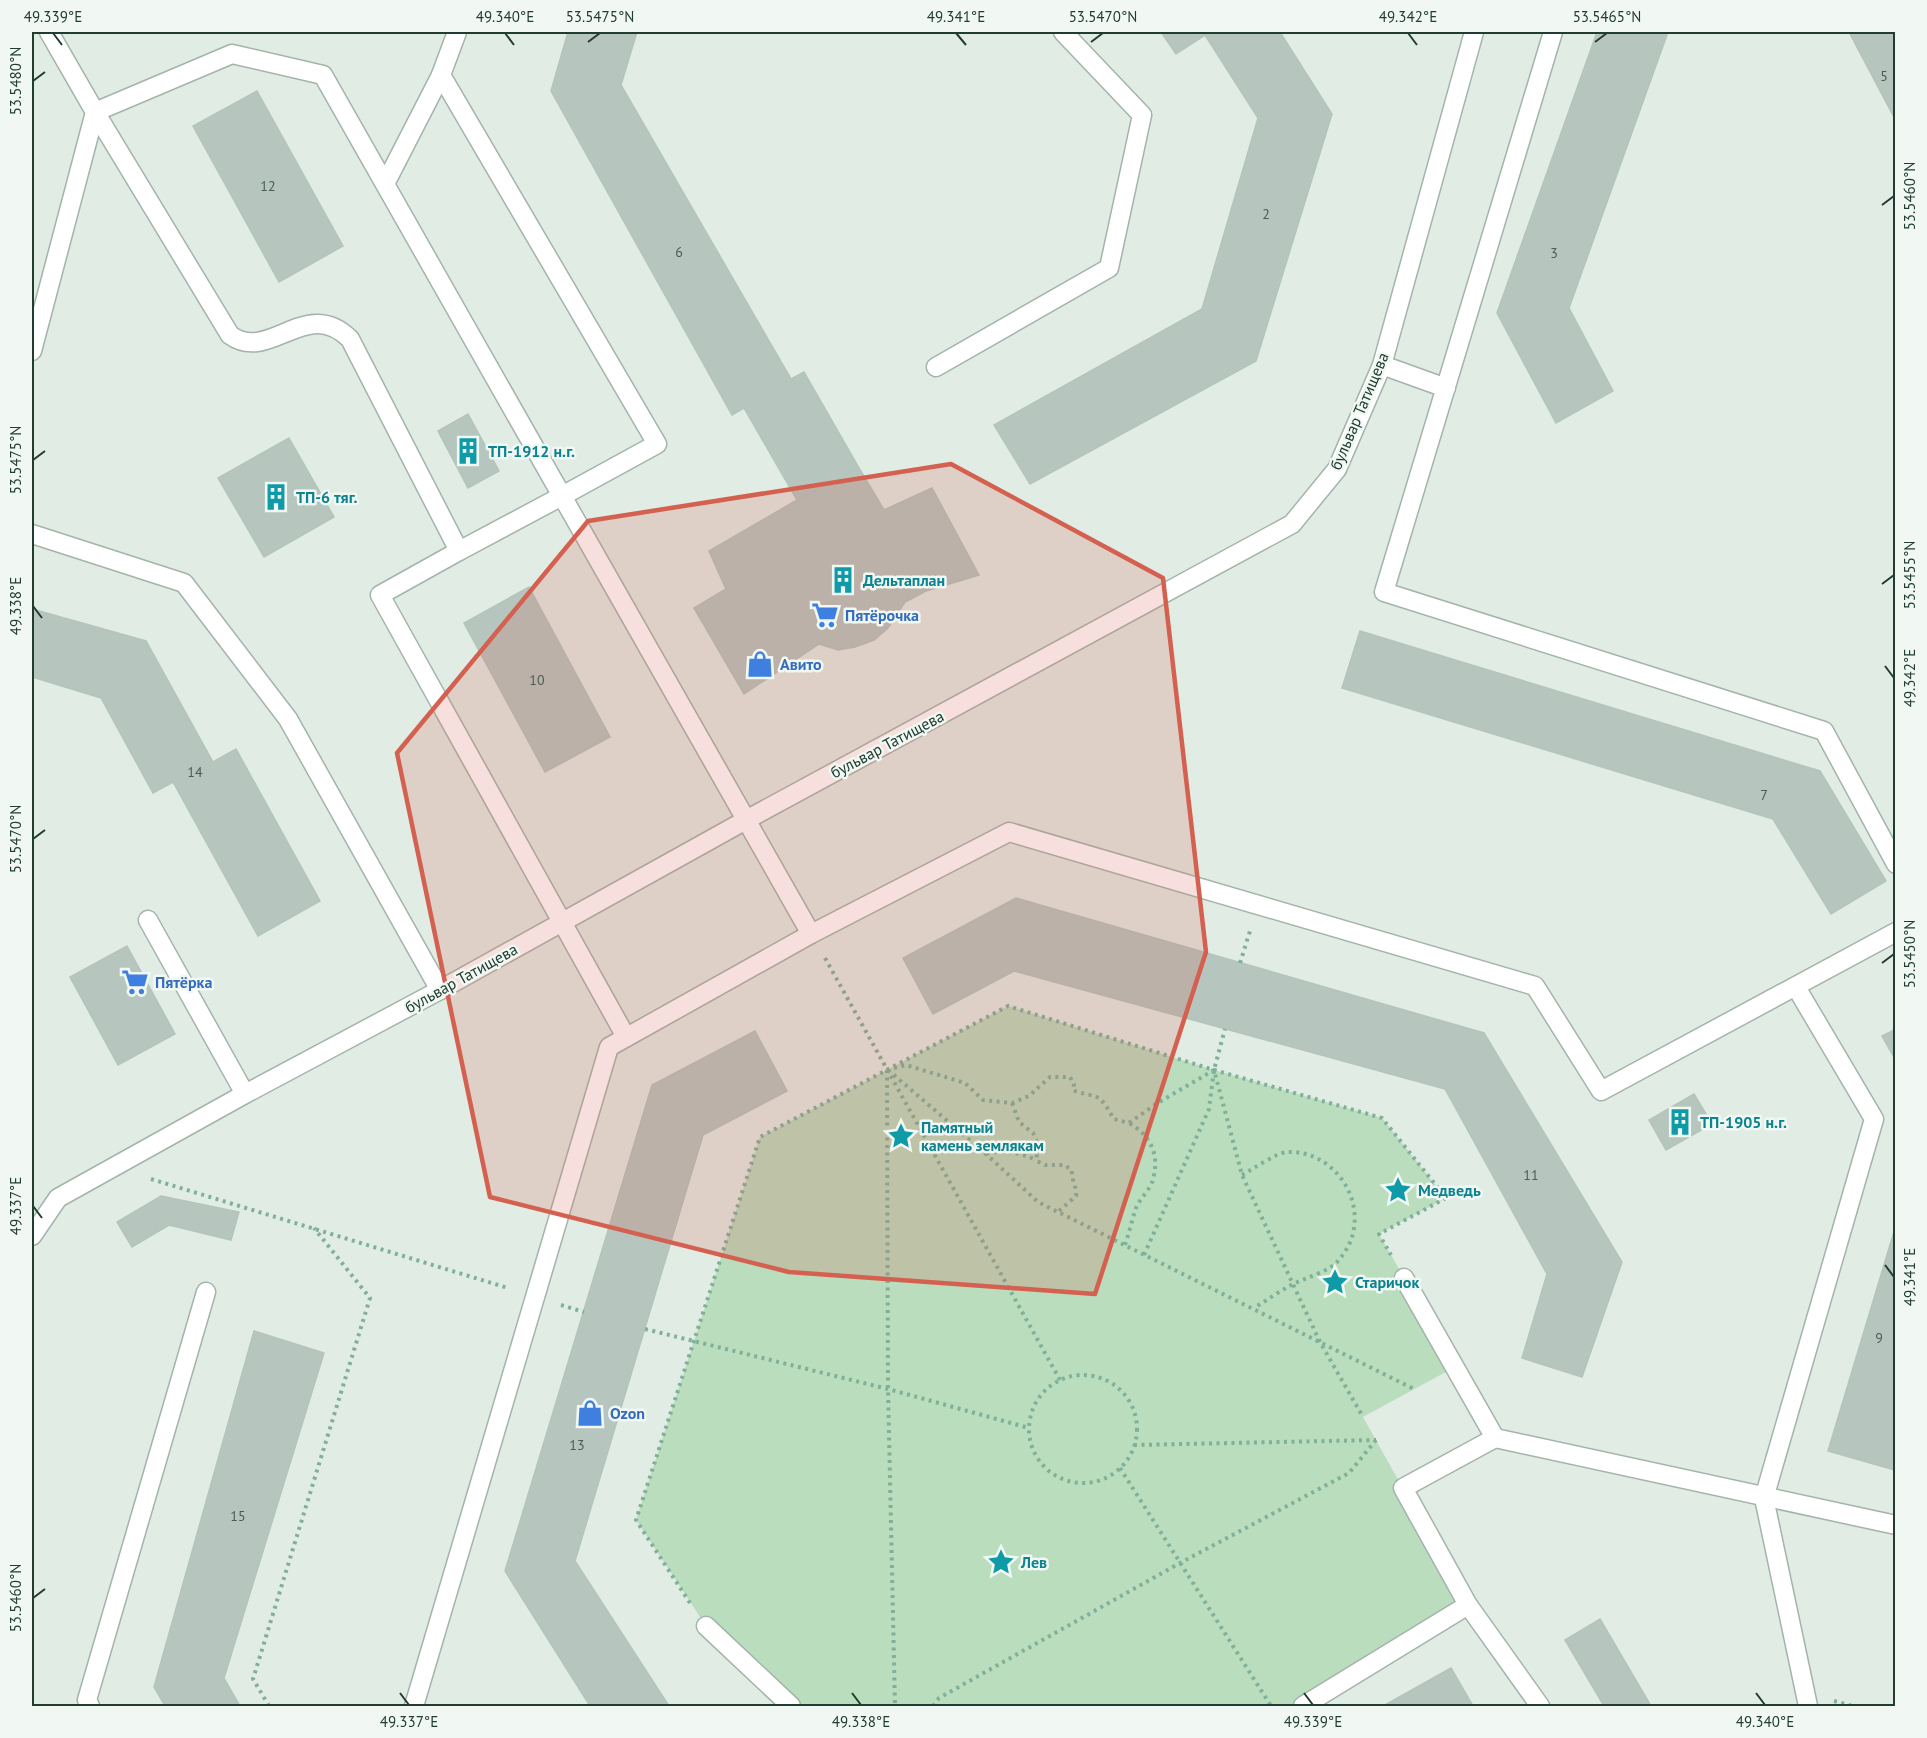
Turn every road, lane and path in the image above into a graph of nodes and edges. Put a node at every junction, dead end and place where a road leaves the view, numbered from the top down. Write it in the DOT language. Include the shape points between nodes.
graph roads {
  1 [pos="49,32"];
  2 [pos="457,32"];
  3 [pos="1063,32"];
  4 [pos="1474,32"];
  5 [pos="1553,32"];
  6 [pos="441,75"];
  7 [pos="95,112"];
  8 [pos="385,184"];
  9 [pos="32,351"];
  10 [pos="1382,365"];
  11 [pos="936,367"];
  12 [pos="1446,388"];
  13 [pos="562,496"];
  14 [pos="32,534"];
  15 [pos="459,552"];
  16 [pos="746,820"];
  17 [pos="1896,864"];
  18 [pos="148,920"];
  19 [pos="562,922"];
  20 [pos="1896,932"];
  21 [pos="811,934"];
  22 [pos="1796,987"];
  23 [pos="440,990"];
  24 [pos="1225,1029"];
  25 [pos="626,1037"];
  26 [pos="887,1070"];
  27 [pos="1214,1070"];
  28 [pos="245,1094"];
  29 [pos="1012,1103"];
  30 [pos="1129,1123"];
  31 [pos="986,1154"];
  32 [pos="1037,1161"];
  33 [pos="113,1167"];
  34 [pos="1242,1175"];
  35 [pos="1058,1212"];
  36 [pos="314,1228"];
  37 [pos="32,1236"];
  38 [pos="1125,1245"];
  39 [pos="1144,1254"];
  40 [pos="1404,1278"];
  41 [pos="1293,1284"];
  42 [pos="206,1292"];
  43 [pos="535,1296"];
  44 [pos="1253,1309"];
  45 [pos="584,1312"];
  46 [pos="645,1329"];
  47 [pos="694,1341"];
  48 [pos="1320,1342"];
  49 [pos="1060,1380"];
  50 [pos="888,1389"];
  51 [pos="1414,1389"];
  52 [pos="1363,1417"];
  53 [pos="1029,1428"];
  54 [pos="1495,1438"];
  55 [pos="1134,1445"];
  56 [pos="1120,1468"];
  57 [pos="1764,1498"];
  58 [pos="1896,1525"];
  59 [pos="1180,1563"];
  60 [pos="1468,1605"];
  61 [pos="706,1626"];
  62 [pos="90,1707"];
  63 [pos="268,1707"];
  64 [pos="414,1707"];
  65 [pos="791,1707"];
  66 [pos="895,1707"];
  67 [pos="933,1707"];
  68 [pos="1270,1707"];
  69 [pos="1303,1707"];
  70 [pos="1540,1707"];
  71 [pos="1808,1707"];
  1 -- 7 [label="street"];
  2 -- 6 [label="street"];
  3 -- 11 [label="street" via="1142,115 1109,268"];
  4 -- 10 [label="street, бульвар Татищева"];
  5 -- 12 [label="street"];
  6 -- 8 [label="street"];
  6 -- 13 [label="street" via="657,444"];
  7 -- 8 [label="street" via="232,54 323,75"];
  7 -- 9 [label="street"];
  7 -- 15 [label="street" via="230,335 252,344 314,323 326,323 350,339"];
  8 -- 13 [label="street"];
  10 -- 12 [label="street"];
  10 -- 16 [label="street, бульвар Татищева" via="1337,469 1292,524"];
  12 -- 17 [label="street" via="1384,592 1824,731"];
  13 -- 15 [label="street"];
  13 -- 16 [label="street"];
  14 -- 23 [label="street" via="184,583 288,718"];
  15 -- 19 [label="street" via="380,595"];
  16 -- 19 [label="street, бульвар Татищева"];
  16 -- 21 [label="street"];
  18 -- 28 [label="street"];
  19 -- 23 [label="street, бульвар Татищева"];
  19 -- 25 [label="street"];
  20 -- 22 [label="street"];
  21 -- 22 [label="street" via="1009,832 1535,986 1601,1091"];
  21 -- 25 [label="street"];
  21 -- 26 [label="path"];
  22 -- 57 [label="street" via="1874,1119"];
  23 -- 28 [label="street, бульвар Татищева"];
  24 -- 27 [label="path"];
  25 -- 43 [label="street" via="609,1047"];
  26 -- 27 [label="path" via="1008,1006"];
  26 -- 29 [label="path" via="906,1065 965,1083 983,1100"];
  26 -- 31 [label="path"];
  26 -- 47 [label="path" via="760,1137"];
  26 -- 49 [label="path"];
  26 -- 50 [label="path"];
  27 -- 30 [label="path"];
  27 -- 34 [label="path"];
  27 -- 39 [label="path" via="1209,1108"];
  27 -- 40 [label="path" via="1382,1118 1446,1198 1379,1234"];
  28 -- 33 [label="street, бульвар Татищева"];
  29 -- 30 [label="path" via="1029,1096 1050,1077 1070,1077 1073,1090 1102,1099 1114,1119"];
  29 -- 32 [label="path" via="1019,1122 1033,1133"];
  30 -- 38 [label="path" via="1142,1130 1155,1158 1153,1180 1137,1206"];
  31 -- 32 [label="path" via="1011,1151"];
  31 -- 35 [label="path" via="1038,1202"];
  32 -- 35 [label="path" via="1065,1165 1072,1171 1076,1196"];
  33 -- 36 [label="path"];
  33 -- 37 [label="street, бульвар Татищева" via="58,1198"];
  34 -- 41 [label="path"];
  34 -- 41 [label="path" via="1284,1152 1304,1154 1324,1162 1340,1176 1353,1199 1354,1224 1348,1246 1336,1264"];
  35 -- 38 [label="path"];
  36 -- 43 [label="path"];
  36 -- 63 [label="path" via="370,1298 253,1679"];
  38 -- 39 [label="path"];
  39 -- 44 [label="path"];
  40 -- 54 [label="street"];
  41 -- 44 [label="path"];
  41 -- 48 [label="path"];
  42 -- 62 [label="street" via="87,1700"];
  43 -- 45 [label="path"];
  43 -- 64 [label="street"];
  44 -- 48 [label="path"];
  46 -- 47 [label="path"];
  47 -- 50 [label="path"];
  47 -- 61 [label="path" via="636,1520"];
  48 -- 51 [label="path"];
  48 -- 52 [label="path"];
  49 -- 53 [label="path" via="1045,1389 1035,1403"];
  49 -- 55 [label="path" via="1076,1374 1093,1375 1109,1380 1123,1391 1137,1421"];
  50 -- 53 [label="path"];
  50 -- 66 [label="path"];
  53 -- 56 [label="path" via="1034,1452 1057,1477 1073,1483 1090,1483"];
  54 -- 57 [label="street"];
  54 -- 60 [label="street" via="1403,1488"];
  55 -- 56 [label="path"];
  55 -- 59 [label="path" via="1376,1440 1349,1473"];
  56 -- 59 [label="path"];
  57 -- 58 [label="street"];
  57 -- 71 [label="street"];
  59 -- 67 [label="path" via="939,1698"];
  59 -- 68 [label="path"];
  60 -- 69 [label="street"];
  60 -- 70 [label="street"];
  61 -- 65 [label="street"];
}
